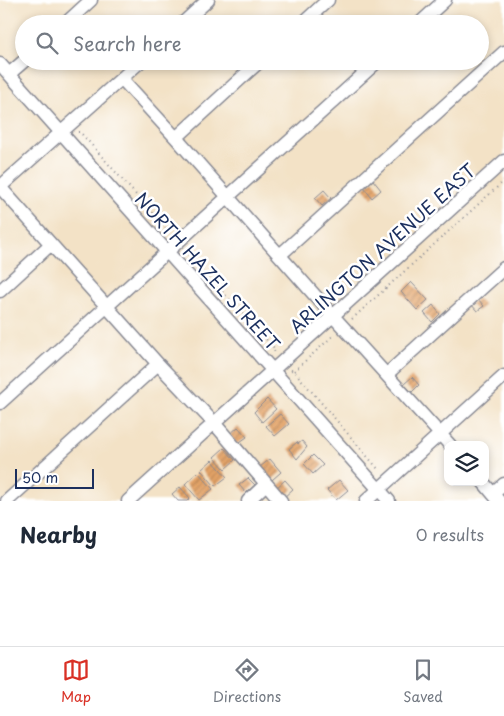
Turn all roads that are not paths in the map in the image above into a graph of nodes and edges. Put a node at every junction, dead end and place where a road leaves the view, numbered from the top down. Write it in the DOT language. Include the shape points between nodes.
graph roads {
  1 [pos="92,0"];
  2 [pos="208,0"];
  3 [pos="328,0"];
  4 [pos="445,0"];
  5 [pos="75,15"];
  6 [pos="192,15"];
  7 [pos="312,15"];
  8 [pos="429,15"];
  9 [pos="504,52"];
  10 [pos="0,64"];
  11 [pos="489,66"];
  12 [pos="15,69"];
  13 [pos="132,70"];
  14 [pos="250,70"];
  15 [pos="368,70"];
  16 [pos="484,70"];
  17 [pos="9,74"];
  18 [pos="122,79"];
  19 [pos="61,132"];
  20 [pos="176,138"];
  21 [pos="502,165"];
  22 [pos="0,187"];
  23 [pos="228,197"];
  24 [pos="52,244"];
  25 [pos="168,253"];
  26 [pos="280,255"];
  27 [pos="504,268"];
  28 [pos="0,291"];
  29 [pos="107,306"];
  30 [pos="333,316"];
  31 [pos="158,364"];
  32 [pos="273,371"];
  33 [pos="387,374"];
  34 [pos="504,376"];
  35 [pos="0,403"];
  36 [pos="214,422"];
  37 [pos="440,434"];
  38 [pos="446,441"];
  39 [pos="266,484"];
  40 [pos="504,484"];
  41 [pos="486,486"];
  42 [pos="379,490"];
  43 [pos="496,498"];
  44 [pos="7,501"];
  45 [pos="128,501"];
  46 [pos="248,501"];
  47 [pos="280,501"];
  48 [pos="366,501"];
  49 [pos="389,501"];
  1 -- 5 [label="street"];
  2 -- 6 [label="street"];
  3 -- 7 [label="street"];
  4 -- 8 [label="street"];
  9 -- 11 [label="street"];
  10 -- 17 [label="street, NORTH HAZEL STREET"];
  12 -- 17 [label="street"];
  13 -- 18 [label="street"];
  14 -- 20 [label="street"];
  15 -- 23 [label="street"];
  16 -- 26 [label="street"];
  17 -- 19 [label="street, NORTH HAZEL STREET"];
  18 -- 19 [label="street"];
  18 -- 20 [label="street"];
  19 -- 22 [label="street"];
  19 -- 25 [label="street, NORTH HAZEL STREET"];
  20 -- 23 [label="street"];
  21 -- 30 [label="street, ARLINGTON AVENUE EAST"];
  22 -- 24 [label="street"];
  23 -- 25 [label="street"];
  23 -- 26 [label="street"];
  24 -- 28 [label="street"];
  24 -- 29 [label="street"];
  25 -- 29 [label="street"];
  25 -- 32 [label="street, NORTH HAZEL STREET"];
  26 -- 30 [label="street"];
  27 -- 33 [label="street"];
  29 -- 31 [label="street"];
  29 -- 35 [label="street"];
  30 -- 32 [label="street, ARLINGTON AVENUE EAST"];
  30 -- 33 [label="street"];
  31 -- 36 [label="street"];
  31 -- 44 [label="street"];
  32 -- 36 [label="street, ARLINGTON AVENUE EAST"];
  32 -- 42 [label="street, NORTH HAZEL STREET"];
  33 -- 37 [label="street"];
  34 -- 37 [label="street"];
  36 -- 39 [label="street"];
  36 -- 45 [label="street, ARLINGTON AVENUE EAST"];
  37 -- 38 [label="street"];
  37 -- 42 [label="street"];
  39 -- 46 [label="street"];
  39 -- 47 [label="street"];
  40 -- 43 [label="street"];
  41 -- 43 [label="street"];
  42 -- 48 [label="street"];
  42 -- 49 [label="street, NORTH HAZEL STREET"];
}
